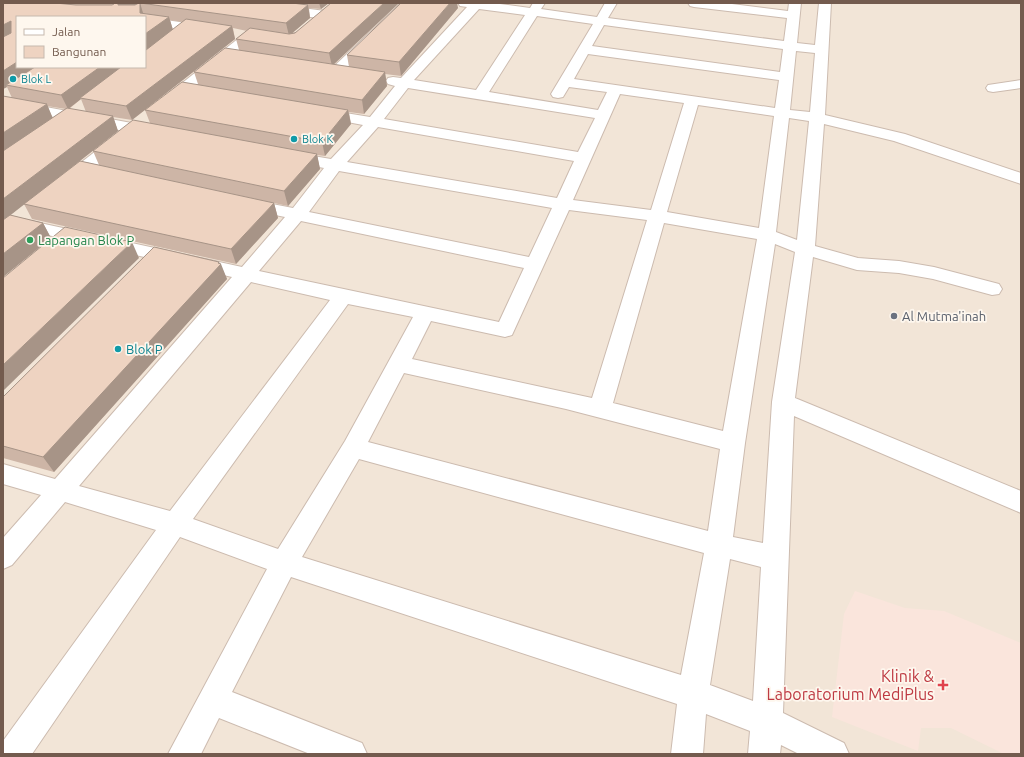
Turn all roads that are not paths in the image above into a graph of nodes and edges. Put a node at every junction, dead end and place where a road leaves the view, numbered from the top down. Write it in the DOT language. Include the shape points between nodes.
graph roads {
  1 [pos="238,3"];
  2 [pos="408,3"];
  3 [pos="611,3"];
  4 [pos="694,3"];
  5 [pos="825,3"];
  6 [pos="472,4"];
  7 [pos="536,7"];
  8 [pos="794,9"];
  9 [pos="146,16"];
  10 [pos="601,20"];
  11 [pos="314,24"];
  12 [pos="188,27"];
  13 [pos="219,32"];
  14 [pos="176,37"];
  15 [pos="249,37"];
  16 [pos="789,45"];
  17 [pos="584,49"];
  18 [pos="822,50"];
  19 [pos="226,56"];
  20 [pos="247,59"];
  21 [pos="321,70"];
  22 [pos="335,73"];
  23 [pos="351,75"];
  24 [pos="786,77"];
  25 [pos="381,79"];
  26 [pos="404,82"];
  27 [pos="565,82"];
  28 [pos="1021,84"];
  29 [pos="993,88"];
  30 [pos="184,89"];
  31 [pos="615,90"];
  32 [pos="206,93"];
  33 [pos="479,96"];
  34 [pos="692,101"];
  35 [pos="88,102"];
  36 [pos="3,103"];
  37 [pos="551,107"];
  38 [pos="305,110"];
  39 [pos="781,114"];
  40 [pos="603,115"];
  41 [pos="70,116"];
  42 [pos="817,118"];
  43 [pos="144,120"];
  44 [pos="374,122"];
  45 [pos="52,128"];
  46 [pos="165,134"];
  47 [pos="274,154"];
  48 [pos="583,158"];
  49 [pos="335,165"];
  50 [pos="84,168"];
  51 [pos="106,174"];
  52 [pos="1021,179"];
  53 [pos="53,193"];
  54 [pos="228,200"];
  55 [pos="562,204"];
  56 [pos="297,215"];
  57 [pos="657,216"];
  58 [pos="16,222"];
  59 [pos="69,234"];
  60 [pos="767,235"];
  61 [pos="51,249"];
  62 [pos="805,249"];
  63 [pos="156,254"];
  64 [pos="535,264"];
  65 [pos="140,270"];
  66 [pos="246,274"];
  67 [pos="992,289"];
  68 [pos="342,296"];
  69 [pos="425,314"];
  70 [pos="398,364"];
  71 [pos="783,402"];
  72 [pos="600,408"];
  73 [pos="733,443"];
  74 [pos="353,448"];
  75 [pos="3,474"];
  76 [pos="61,490"];
  77 [pos="1021,502"];
  78 [pos="175,524"];
  79 [pos="719,545"];
  80 [pos="3,557"];
  81 [pos="775,558"];
  82 [pos="284,563"];
  83 [pos="693,694"];
  84 [pos="212,700"];
  85 [pos="767,722"];
  86 [pos="13,754"];
  87 [pos="184,754"];
  88 [pos="351,754"];
  89 [pos="686,754"];
  90 [pos="764,754"];
  91 [pos="833,754"];
  1 -- 11 [label="street" via="329,11"];
  2 -- 22 [label="street"];
  3 -- 10 [label="street"];
  4 -- 8 [label="street"];
  5 -- 18 [label="street"];
  6 -- 7 [label="street"];
  6 -- 26 [label="street"];
  7 -- 10 [label="street"];
  7 -- 33 [label="street"];
  8 -- 16 [label="street"];
  9 -- 12 [label="street"];
  10 -- 16 [label="street"];
  10 -- 17 [label="street"];
  12 -- 13 [label="street"];
  12 -- 14 [label="street"];
  15 -- 19 [label="street"];
  16 -- 18 [label="street"];
  16 -- 24 [label="street"];
  17 -- 24 [label="street"];
  17 -- 27 [label="street"];
  18 -- 42 [label="street"];
  19 -- 20 [label="street"];
  19 -- 30 [label="street"];
  21 -- 22 [label="street"];
  22 -- 23 [label="street"];
  24 -- 39 [label="street"];
  25 -- 26 [label="street"];
  26 -- 33 [label="street"];
  26 -- 44 [label="street"];
  27 -- 31 [label="street"];
  27 -- 37 [label="street"];
  28 -- 29 [label="street"];
  30 -- 32 [label="street"];
  30 -- 43 [label="street"];
  31 -- 34 [label="street"];
  31 -- 40 [label="street"];
  33 -- 37 [label="street"];
  34 -- 39 [label="street"];
  34 -- 57 [label="street"];
  35 -- 41 [label="street"];
  36 -- 41 [label="street"];
  37 -- 40 [label="street"];
  38 -- 44 [label="street"];
  39 -- 42 [label="street"];
  39 -- 60 [label="street"];
  40 -- 48 [label="street"];
  41 -- 43 [label="street"];
  41 -- 45 [label="street"];
  42 -- 52 [label="street" via="899,137"];
  42 -- 62 [label="street"];
  43 -- 46 [label="street"];
  43 -- 50 [label="street"];
  44 -- 48 [label="street"];
  44 -- 49 [label="street"];
  47 -- 49 [label="street"];
  48 -- 55 [label="street"];
  49 -- 55 [label="street"];
  49 -- 56 [label="street"];
  50 -- 51 [label="street"];
  50 -- 53 [label="street"];
  54 -- 56 [label="street"];
  55 -- 57 [label="street"];
  55 -- 64 [label="street"];
  56 -- 64 [label="street"];
  56 -- 66 [label="street"];
  57 -- 60 [label="street"];
  57 -- 72 [label="street"];
  58 -- 59 [label="street"];
  59 -- 61 [label="street"];
  59 -- 63 [label="street"];
  60 -- 62 [label="street"];
  60 -- 73 [label="street"];
  62 -- 67 [label="street" via="858,264 934,273"];
  62 -- 71 [label="street"];
  63 -- 65 [label="street"];
  63 -- 66 [label="street"];
  64 -- 69 [label="street" via="505,330"];
  66 -- 68 [label="street"];
  66 -- 76 [label="street"];
  68 -- 69 [label="street"];
  68 -- 78 [label="street"];
  69 -- 70 [label="street"];
  70 -- 72 [label="street" via="481,380"];
  70 -- 74 [label="street"];
  71 -- 77 [label="street"];
  71 -- 81 [label="street"];
  72 -- 73 [label="street"];
  73 -- 79 [label="street"];
  74 -- 79 [label="street"];
  74 -- 82 [label="street"];
  75 -- 76 [label="street"];
  76 -- 78 [label="street"];
  76 -- 80 [label="street"];
  78 -- 82 [label="street"];
  78 -- 86 [label="street"];
  79 -- 81 [label="street"];
  79 -- 83 [label="street"];
  81 -- 85 [label="street"];
  82 -- 83 [label="street"];
  82 -- 84 [label="street"];
  83 -- 85 [label="street"];
  83 -- 89 [label="street"];
  84 -- 87 [label="street"];
  84 -- 88 [label="street"];
  85 -- 90 [label="street"];
  85 -- 91 [label="street"];
}
